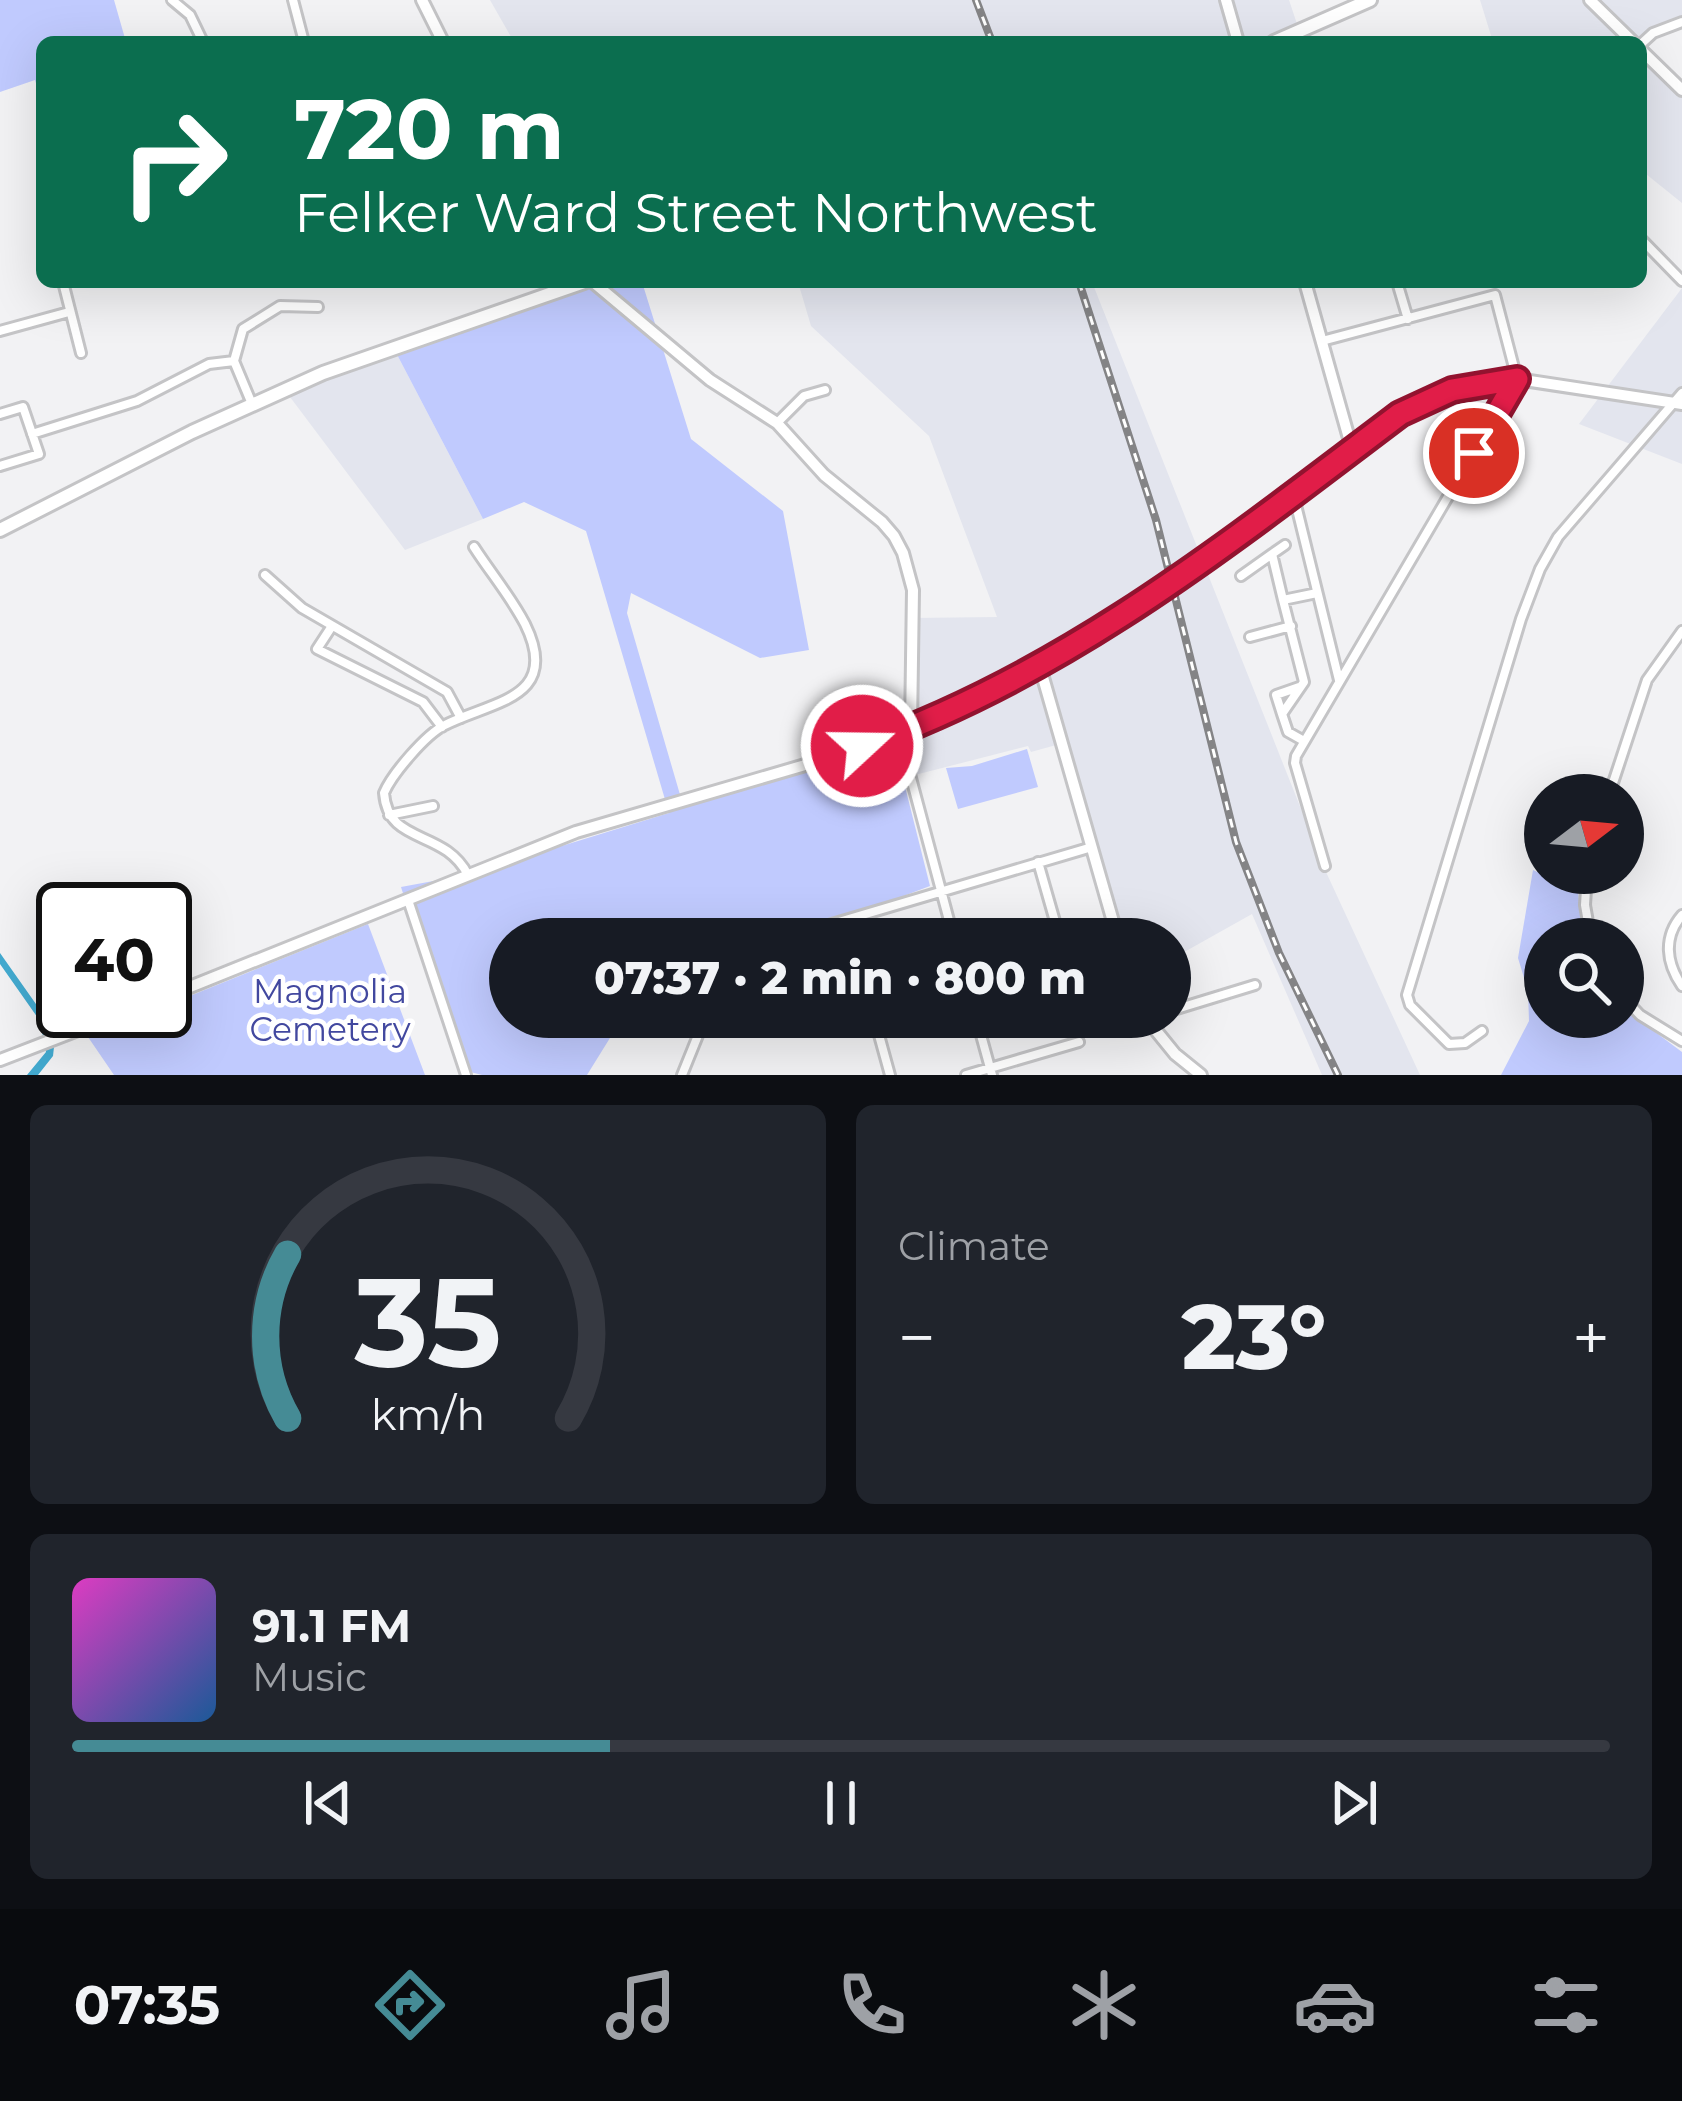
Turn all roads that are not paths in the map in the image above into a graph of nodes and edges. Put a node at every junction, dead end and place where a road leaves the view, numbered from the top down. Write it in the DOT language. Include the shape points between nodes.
graph roads {
  1 [pos="172,0"];
  2 [pos="293,0"];
  3 [pos="422,0"];
  4 [pos="1226,0"];
  5 [pos="1370,0"];
  6 [pos="1590,0"];
  7 [pos="1682,22"];
  8 [pos="200,36"];
  9 [pos="302,36"];
  10 [pos="440,36"];
  11 [pos="1236,36"];
  12 [pos="1288,36"];
  13 [pos="1628,36"];
  14 [pos="1647,38"];
  15 [pos="1647,55"];
  16 [pos="1682,90"];
  17 [pos="1647,245"];
  18 [pos="1682,280"];
  19 [pos="64,288"];
  20 [pos="566,288"];
  21 [pos="600,288"];
  22 [pos="1307,288"];
  23 [pos="1398,288"];
  24 [pos="318,307"];
  25 [pos="69,312"];
  26 [pos="1408,319"];
  27 [pos="0,332"];
  28 [pos="1322,341"];
  29 [pos="82,353"];
  30 [pos="234,361"];
  31 [pos="1517,379"];
  32 [pos="825,390"];
  33 [pos="1679,400"];
  34 [pos="252,404"];
  35 [pos="0,414"];
  36 [pos="777,423"];
  37 [pos="32,434"];
  38 [pos="1352,449"];
  39 [pos="0,466"];
  40 [pos="1292,493"];
  41 [pos="0,530"];
  42 [pos="1286,545"];
  43 [pos="474,547"];
  44 [pos="1272,554"];
  45 [pos="265,575"];
  46 [pos="1241,575"];
  47 [pos="1317,592"];
  48 [pos="1283,600"];
  49 [pos="332,626"];
  50 [pos="1291,626"];
  51 [pos="1682,631"];
  52 [pos="1250,637"];
  53 [pos="1040,667"];
  54 [pos="1339,682"];
  55 [pos="1300,687"];
  56 [pos="1282,714"];
  57 [pos="461,718"];
  58 [pos="442,727"];
  59 [pos="905,730"];
  60 [pos="1304,742"];
  61 [pos="1616,774"];
  62 [pos="434,806"];
  63 [pos="389,815"];
  64 [pos="1092,847"];
  65 [pos="1038,862"];
  66 [pos="1325,866"];
  67 [pos="468,875"];
  68 [pos="941,890"];
  69 [pos="408,899"];
  70 [pos="1682,915"];
  71 [pos="852,918"];
  72 [pos="948,918"];
  73 [pos="1054,918"];
  74 [pos="1112,918"];
  75 [pos="192,986"];
  76 [pos="1255,986"];
  77 [pos="1682,986"];
  78 [pos="1191,1005"];
  79 [pos="1644,1017"];
  80 [pos="1483,1031"];
  81 [pos="56,1038"];
  82 [pos="697,1038"];
  83 [pos="880,1038"];
  84 [pos="982,1038"];
  85 [pos="1162,1038"];
  86 [pos="1682,1041"];
  87 [pos="1079,1042"];
  88 [pos="0,1060"];
  89 [pos="991,1071"];
  90 [pos="466,1075"];
  91 [pos="682,1075"];
  92 [pos="890,1075"];
  93 [pos="965,1075"];
  94 [pos="1201,1075"];
  1 -- 8 [label="street"];
  2 -- 9 [label="street"];
  3 -- 10 [label="street"];
  4 -- 11 [label="street"];
  5 -- 12 [label="main road"];
  6 -- 13 [label="street"];
  7 -- 14 [label="street"];
  15 -- 16 [label="street"];
  17 -- 18 [label="street"];
  19 -- 25 [label="street"];
  20 -- 34 [label="main road"];
  21 -- 36 [label="street" via="710,380"];
  22 -- 28 [label="street"];
  23 -- 26 [label="street"];
  24 -- 30 [label="street" via="280,306 250,322"];
  25 -- 27 [label="street"];
  25 -- 29 [label="street"];
  26 -- 28 [label="street"];
  26 -- 31 [label="street" via="1495,295"];
  28 -- 38 [label="street"];
  30 -- 34 [label="street"];
  30 -- 37 [label="street"];
  31 -- 33 [label="street"];
  31 -- 38 [label="street" via="1434,396"];
  31 -- 54 [label="street"];
  32 -- 36 [label="street" via="804,396"];
  33 -- 80 [label="street" via="1564,529 1521,619 1407,995 1449,1044"];
  34 -- 41 [label="main road"];
  35 -- 37 [label="street" via="23,407"];
  36 -- 59 [label="street" via="882,522 903,553 913,590"];
  37 -- 39 [label="street" via="39,454"];
  38 -- 40 [label="street"];
  40 -- 47 [label="street"];
  40 -- 53 [label="street, bridge"];
  42 -- 44 [label="street"];
  43 -- 57 [label="street" via="526,626 535,673 518,694"];
  44 -- 46 [label="street"];
  44 -- 48 [label="street"];
  45 -- 49 [label="street"];
  47 -- 48 [label="street"];
  47 -- 54 [label="street"];
  48 -- 50 [label="street"];
  49 -- 57 [label="street" via="447,692"];
  49 -- 58 [label="street" via="317,649 423,702"];
  50 -- 52 [label="street"];
  50 -- 55 [label="street"];
  51 -- 61 [label="street" via="1647,680"];
  53 -- 59 [label="street"];
  53 -- 64 [label="street"];
  54 -- 60 [label="street"];
  55 -- 56 [label="street"];
  55 -- 56 [label="street" via="1276,694"];
  56 -- 60 [label="street" via="1288,732"];
  57 -- 58 [label="street"];
  58 -- 63 [label="street" via="388,783"];
  59 -- 67 [label="street" via="576,832"];
  59 -- 68 [label="street"];
  60 -- 66 [label="street" via="1295,763"];
  62 -- 63 [label="street"];
  63 -- 67 [label="street" via="396,826 439,842"];
  64 -- 65 [label="street"];
  64 -- 74 [label="street"];
  65 -- 68 [label="street"];
  65 -- 73 [label="street"];
  67 -- 69 [label="street"];
  68 -- 71 [label="street"];
  68 -- 72 [label="street"];
  69 -- 75 [label="street"];
  69 -- 90 [label="street"];
  70 -- 77 [label="street" via="1668,954"];
  76 -- 78 [label="street"];
  79 -- 86 [label="street"];
  81 -- 88 [label="street"];
  82 -- 91 [label="street"];
  83 -- 92 [label="street"];
  84 -- 89 [label="street"];
  85 -- 94 [label="street"];
  87 -- 89 [label="street"];
  89 -- 93 [label="street"];
}
